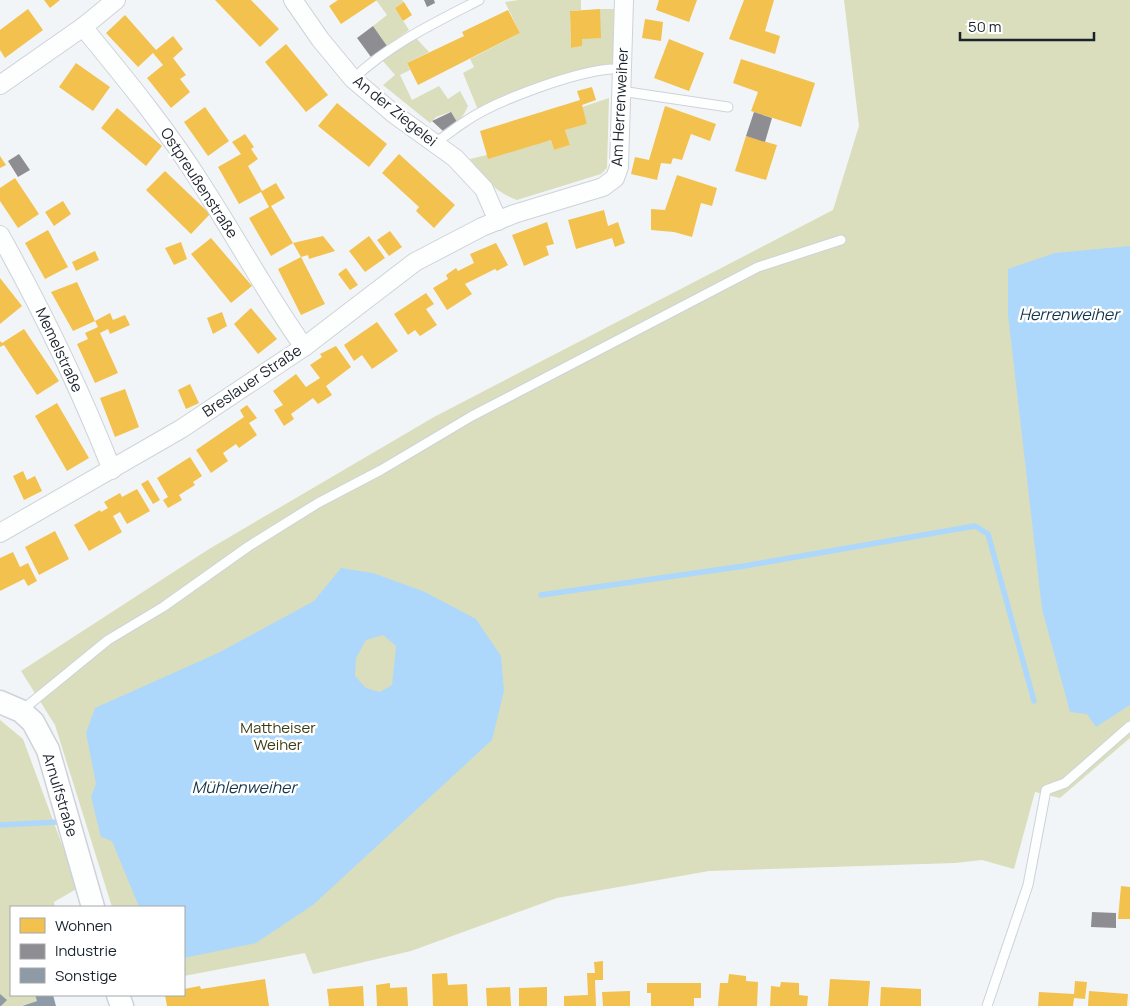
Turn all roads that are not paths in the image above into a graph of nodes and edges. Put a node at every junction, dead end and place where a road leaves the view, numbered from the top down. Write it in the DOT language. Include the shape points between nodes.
graph roads {
  1 [pos="116,0"];
  2 [pos="293,0"];
  3 [pos="479,0"];
  4 [pos="624,0"];
  5 [pos="83,27"];
  6 [pos="611,69"];
  7 [pos="353,80"];
  8 [pos="0,85"];
  9 [pos="621,91"];
  10 [pos="728,108"];
  11 [pos="434,143"];
  12 [pos="498,221"];
  13 [pos="0,234"];
  14 [pos="841,240"];
  15 [pos="304,347"];
  16 [pos="112,470"];
  17 [pos="0,533"];
  18 [pos="0,702"];
  19 [pos="21,711"];
  20 [pos="1130,726"];
  21 [pos="93,906"];
  22 [pos="987,1006"];
  1 -- 5 [label="street"];
  2 -- 7 [label="street, An der Ziegelei"];
  3 -- 7 [label="lane" via="410,35"];
  4 -- 9 [label="street, Am Herrenweiher"];
  5 -- 8 [label="street"];
  5 -- 15 [label="street, Ostpreußenstraße" via="140,95 202,184 275,306"];
  6 -- 11 [label="lane" via="591,71 508,100 466,121"];
  7 -- 11 [label="street, An der Ziegelei"];
  9 -- 10 [label="lane"];
  9 -- 12 [label="street, Am Herrenweiher" via="619,167 615,178 603,187"];
  11 -- 12 [label="street, An der Ziegelei" via="454,158 484,189"];
  12 -- 15 [label="street, Breslauer Straße" via="415,262"];
  13 -- 16 [label="street, Memelstraße" via="33,293"];
  14 -- 19 [label="lane" via="758,267 472,416 318,503 108,640"];
  15 -- 16 [label="street, Breslauer Straße" via="181,429"];
  16 -- 17 [label="street, Breslauer Straße"];
  18 -- 19 [label="street, Arnulfstraße"];
  19 -- 21 [label="street, Arnulfstraße" via="33,722 48,750"];
  20 -- 22 [label="lane" via="1065,783 1046,790 1028,885"];
}
